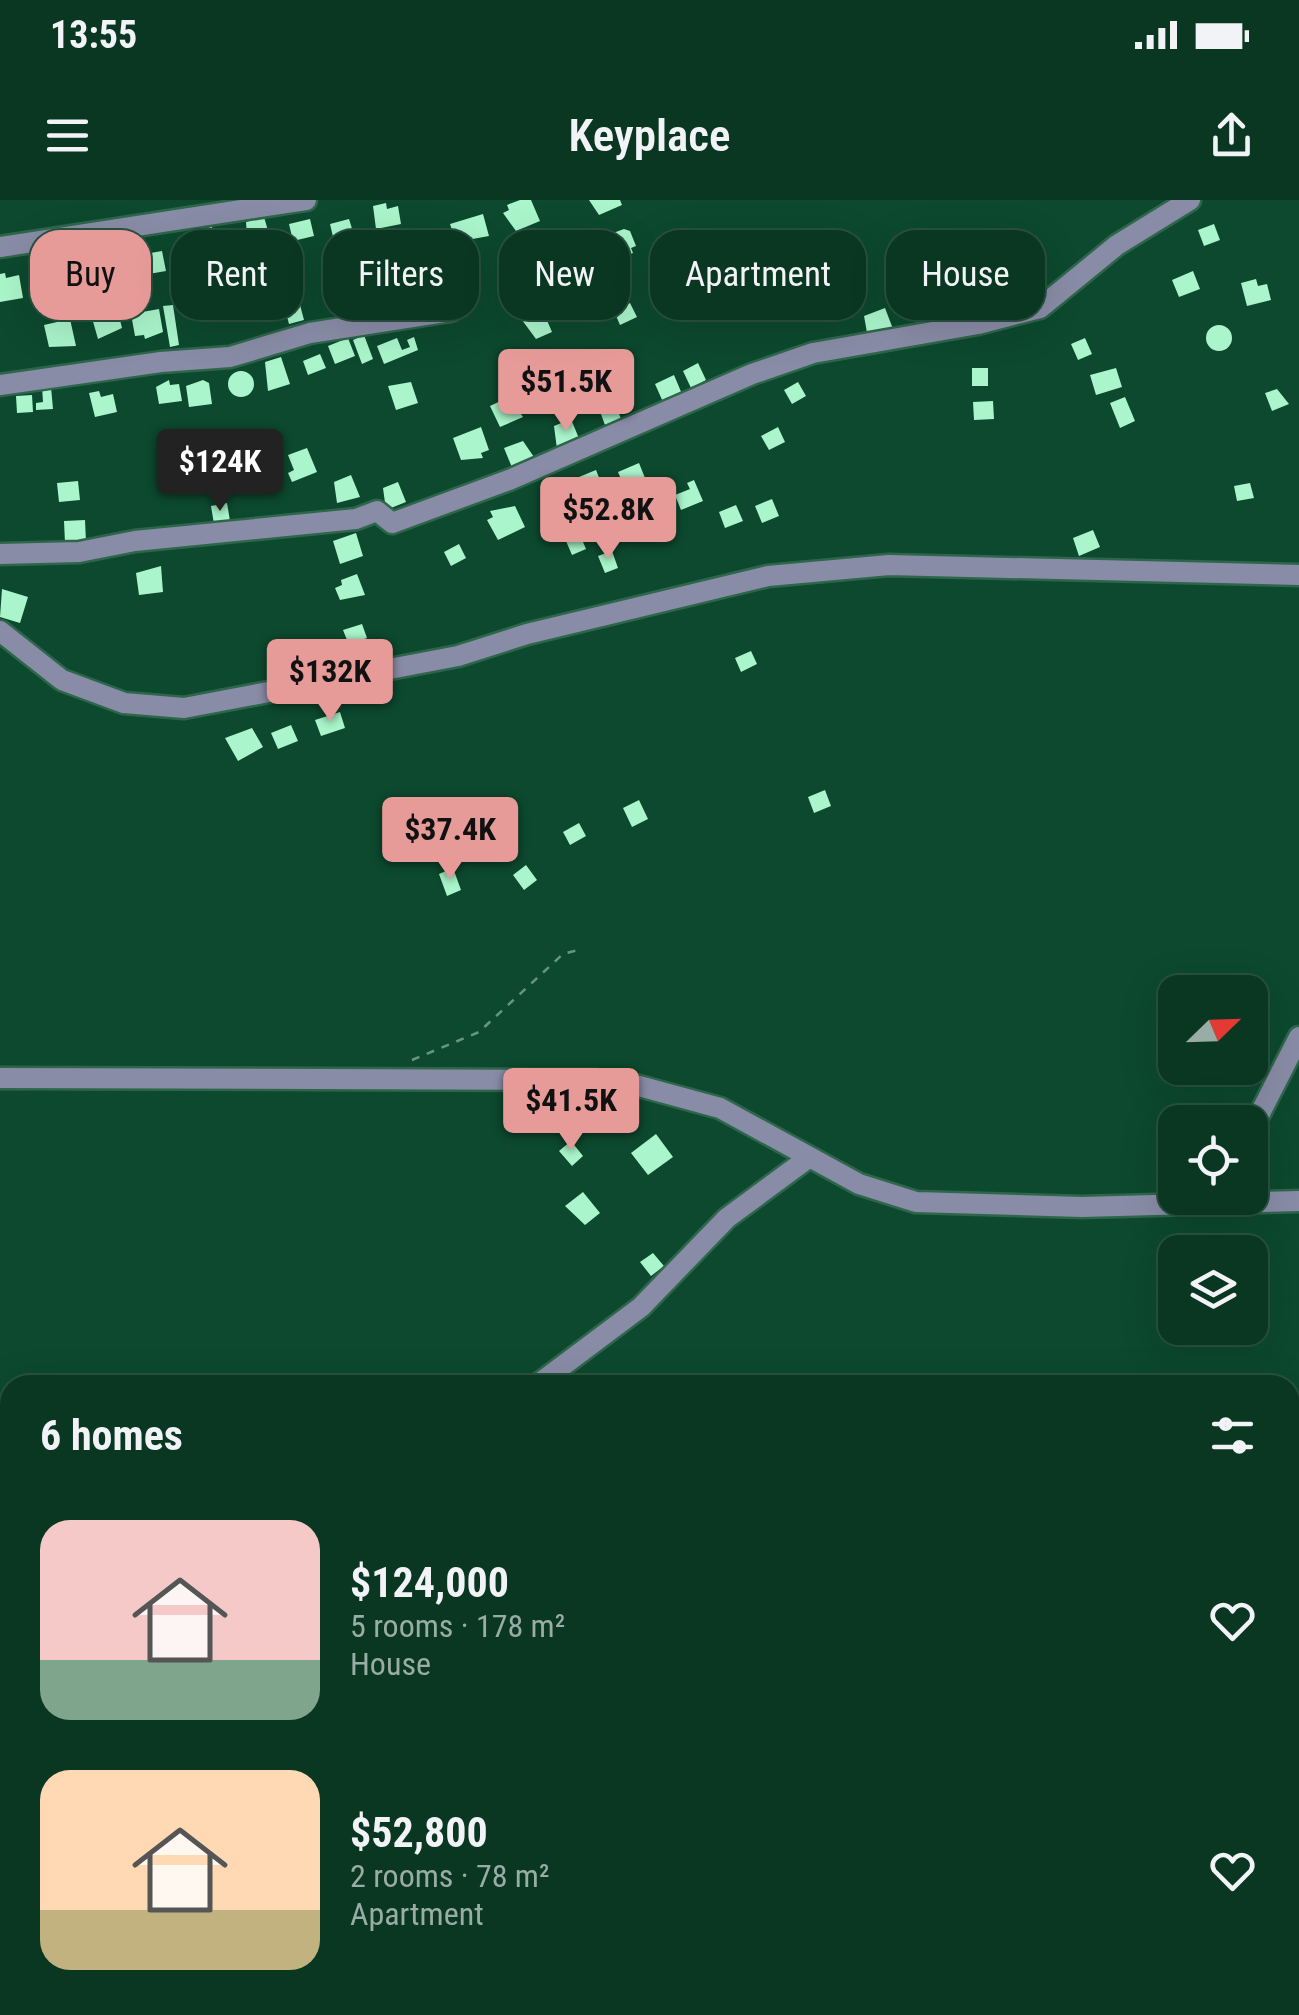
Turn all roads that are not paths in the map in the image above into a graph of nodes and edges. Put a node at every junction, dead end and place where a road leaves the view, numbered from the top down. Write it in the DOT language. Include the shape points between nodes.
graph roads {
  1 [pos="306,200"];
  2 [pos="1190,200"];
  3 [pos="0,247"];
  4 [pos="393,320"];
  5 [pos="0,385"];
  6 [pos="0,554"];
  7 [pos="1299,575"];
  8 [pos="0,631"];
  9 [pos="1299,1037"];
  10 [pos="0,1078"];
  11 [pos="1264,1105"];
  12 [pos="807,1159"];
  13 [pos="1158,1201"];
  14 [pos="1268,1201"];
  15 [pos="1299,1201"];
  16 [pos="549,1375"];
  1 -- 3 [label="street"];
  2 -- 6 [label="street" via="1117,245 1040,308 814,353 392,524 377,511 79,552"];
  4 -- 5 [label="street" via="310,333 230,358"];
  7 -- 8 [label="street" via="889,565 768,576 458,656 184,708 124,703 62,680"];
  9 -- 11 [label="street"];
  10 -- 12 [label="street" via="595,1080 720,1108"];
  12 -- 13 [label="street" via="916,1202"];
  12 -- 16 [label="street" via="727,1218 641,1307"];
  14 -- 15 [label="street"];
}
